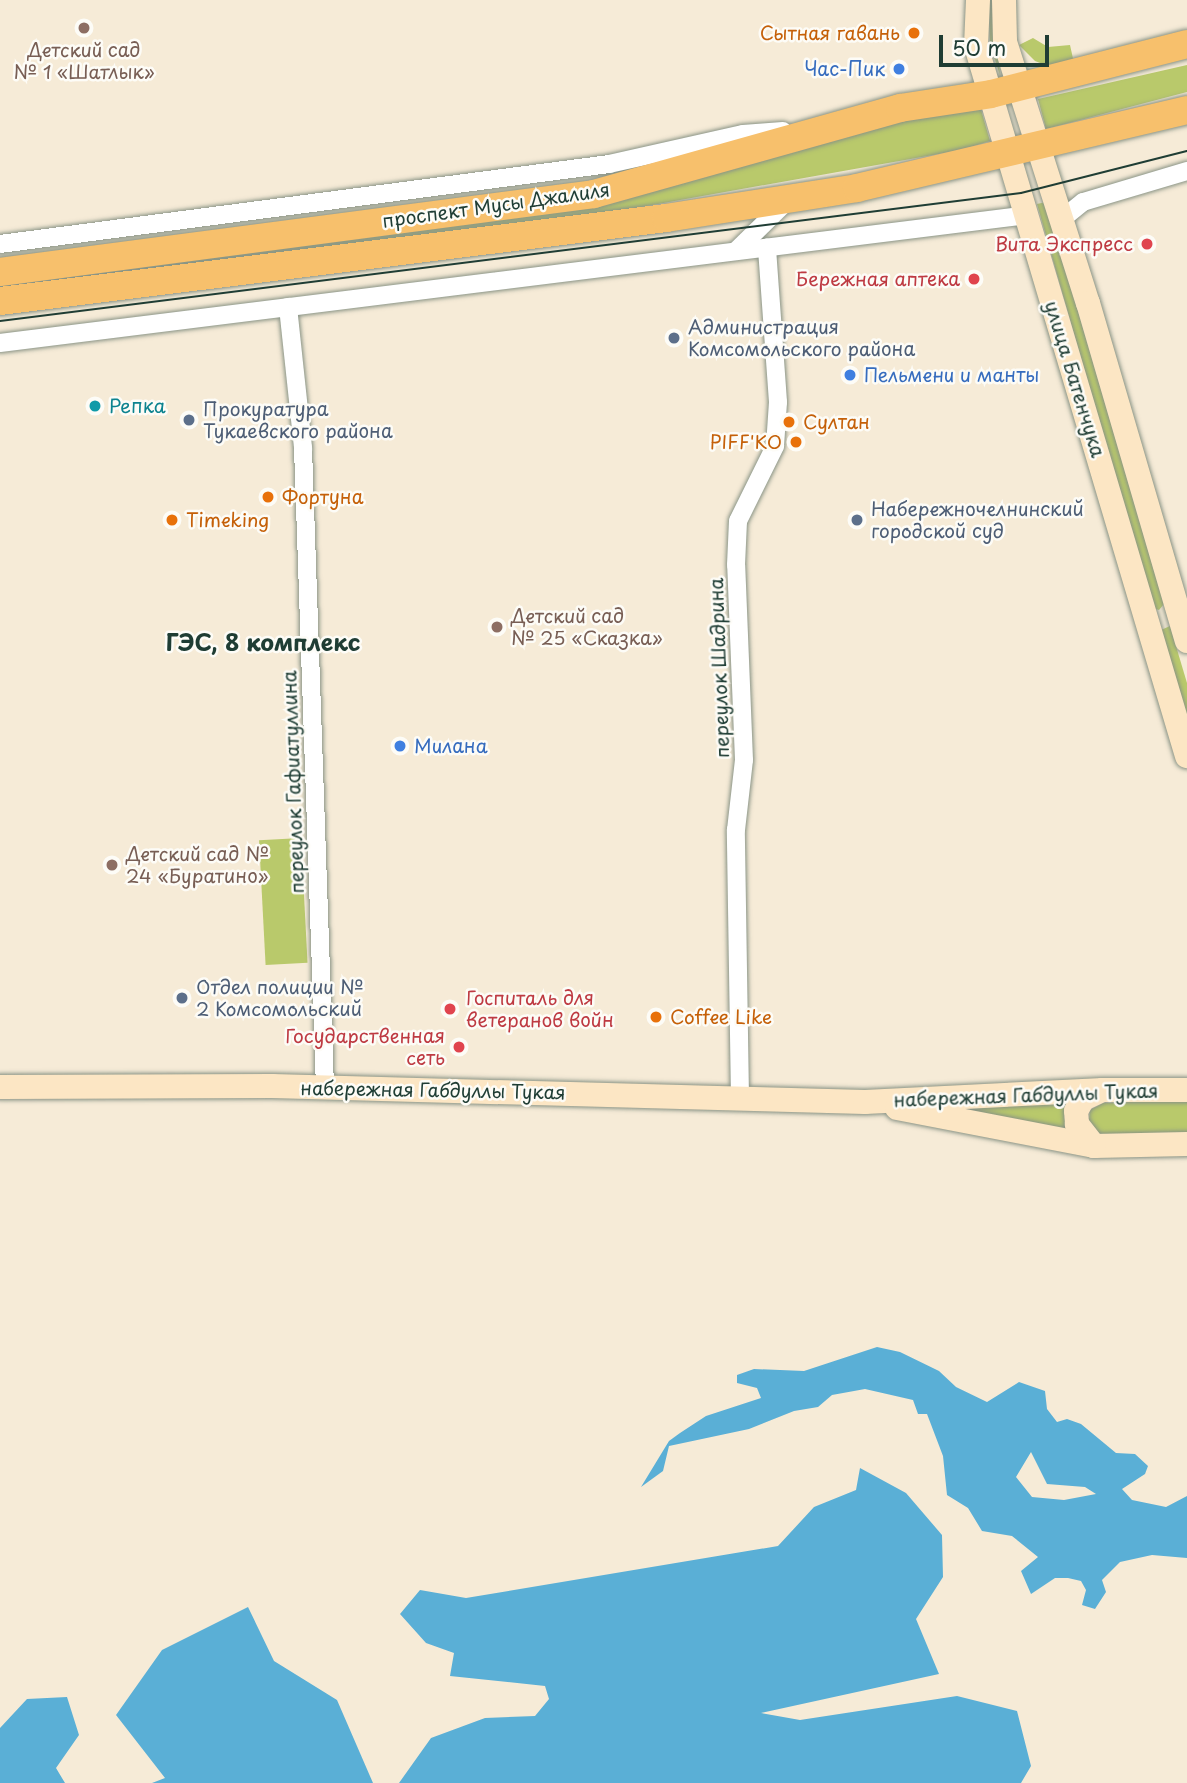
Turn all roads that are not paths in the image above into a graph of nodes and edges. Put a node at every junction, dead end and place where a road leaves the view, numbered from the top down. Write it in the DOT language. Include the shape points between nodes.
graph roads {
  1 [pos="978,0"];
  2 [pos="1004,0"];
  3 [pos="1187,44"];
  4 [pos="1019,88"];
  5 [pos="991,94"];
  6 [pos="1187,110"];
  7 [pos="815,131"];
  8 [pos="1037,145"];
  9 [pos="1006,151"];
  10 [pos="1187,171"];
  11 [pos="789,199"];
  12 [pos="1027,215"];
  13 [pos="1062,219"];
  14 [pos="0,244"];
  15 [pos="767,247"];
  16 [pos="737,250"];
  17 [pos="0,272"];
  18 [pos="0,301"];
  19 [pos="288,307"];
  20 [pos="0,343"];
  21 [pos="1175,603"];
  22 [pos="1143,608"];
  23 [pos="1187,641"];
  24 [pos="1187,755"];
  25 [pos="0,1087"];
  26 [pos="326,1087"];
  27 [pos="1103,1090"];
  28 [pos="1187,1090"];
  29 [pos="740,1098"];
  30 [pos="865,1101"];
  31 [pos="1187,1144"];
  32 [pos="1094,1146"];
  1 -- 5 [label="main road, улица Батенчука" via="976,46"];
  2 -- 4 [label="main road, улица Батенчука" via="1004,42"];
  3 -- 4 [label="main road, проспект Мусы Джалиля"];
  4 -- 5 [label="main road, проспект Мусы Джалиля"];
  4 -- 8 [label="main road, улица Батенчука"];
  5 -- 7 [label="main road, проспект Мусы Джалиля" via="900,108"];
  5 -- 9 [label="main road, улица Батенчука"];
  6 -- 8 [label="main road, проспект Мусы Джалиля"];
  7 -- 14 [label="street" via="743,134 609,164"];
  7 -- 17 [label="main road, проспект Мусы Джалиля" via="594,194"];
  8 -- 9 [label="main road, проспект Мусы Джалиля"];
  8 -- 13 [label="main road, улица Батенчука"];
  9 -- 11 [label="main road, проспект Мусы Джалиля" via="857,188"];
  9 -- 12 [label="main road, улица Батенчука"];
  10 -- 13 [label="street" via="1083,202"];
  11 -- 16 [label="street"];
  11 -- 18 [label="main road, проспект Мусы Джалиля"];
  12 -- 15 [label="street"];
  12 -- 22 [label="main road, улица Батенчука"];
  13 -- 21 [label="main road, улица Батенчука"];
  15 -- 16 [label="street"];
  15 -- 29 [label="street, переулок Шадрина" via="778,402 775,446 738,521 736,565 744,760 736,830"];
  16 -- 19 [label="street"];
  19 -- 20 [label="street"];
  19 -- 26 [label="street, переулок Гафиатуллина" via="303,448"];
  21 -- 22 [label="main road" via="1161,620"];
  21 -- 23 [label="main road, улица Батенчука"];
  22 -- 24 [label="main road, улица Батенчука"];
  25 -- 26 [label="main road, набережная Габдуллы Тукая"];
  26 -- 29 [label="main road, набережная Габдуллы Тукая"];
  27 -- 28 [label="main road, набережная Габдуллы Тукая"];
  27 -- 30 [label="main road, набережная Габдуллы Тукая"];
  27 -- 32 [label="main road" via="1083,1099 1076,1111 1077,1124"];
  29 -- 30 [label="main road, набережная Габдуллы Тукая"];
  30 -- 32 [label="main road, набережная Габдуллы Тукая"];
  31 -- 32 [label="main road, набережная Габдуллы Тукая"];
}
